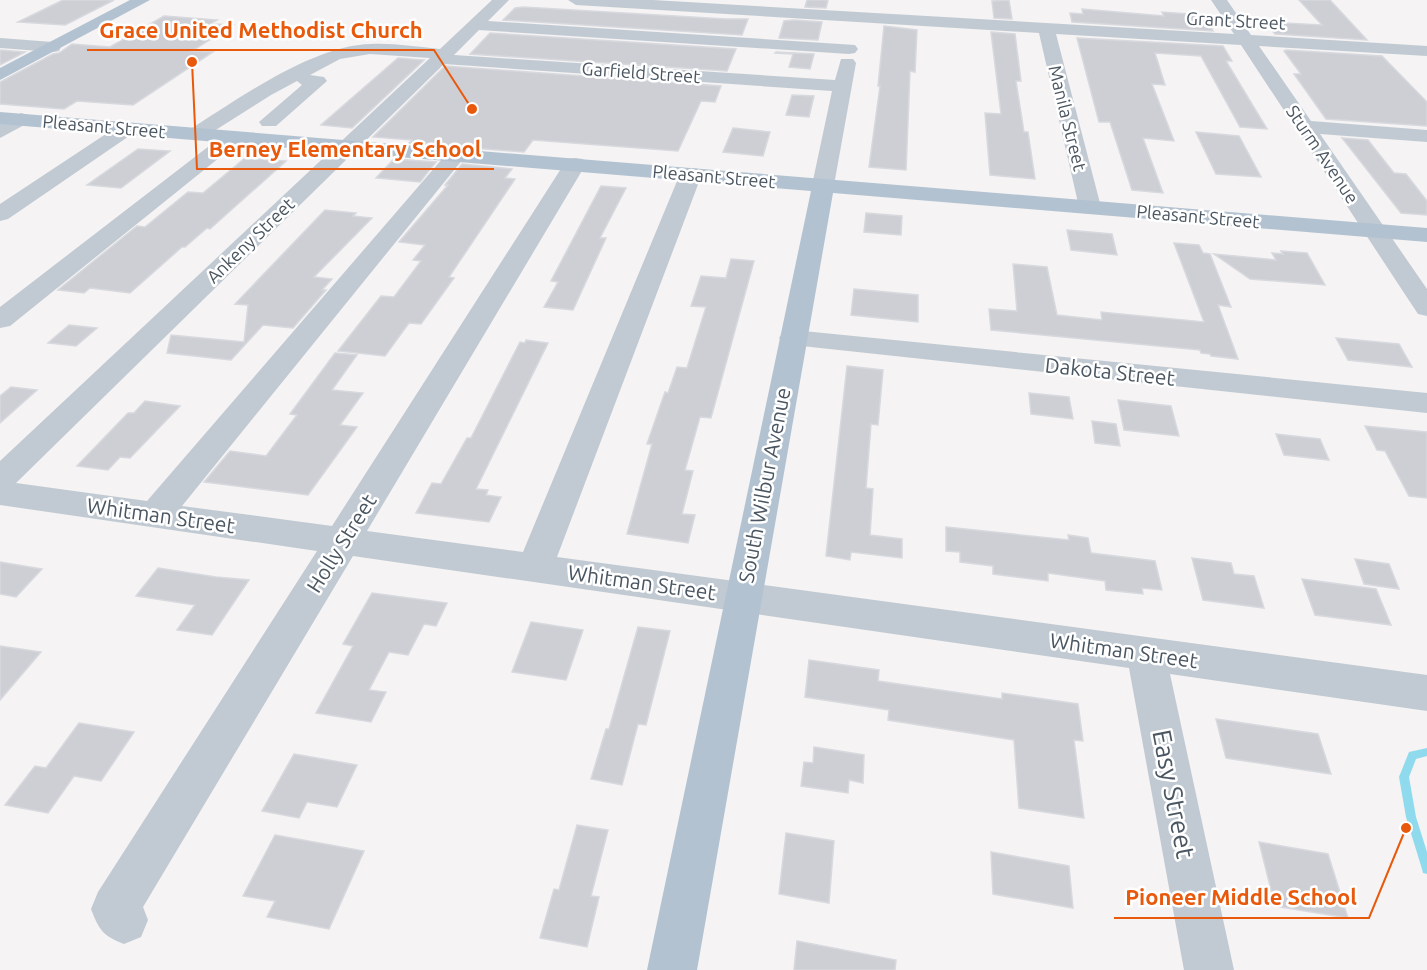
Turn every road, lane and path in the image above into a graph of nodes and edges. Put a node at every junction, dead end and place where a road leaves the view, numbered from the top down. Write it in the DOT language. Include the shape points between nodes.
graph roads {
  1 [pos="142,0"];
  2 [pos="501,0"];
  3 [pos="576,0"];
  4 [pos="1218,0"];
  5 [pos="858,8"];
  6 [pos="476,25"];
  7 [pos="1046,28"];
  8 [pos="1245,40"];
  9 [pos="0,43"];
  10 [pos="53,47"];
  11 [pos="849,49"];
  12 [pos="1427,51"];
  13 [pos="442,56"];
  14 [pos="0,75"];
  15 [pos="286,79"];
  16 [pos="843,86"];
  17 [pos="11,118"];
  18 [pos="269,122"];
  19 [pos="1305,127"];
  20 [pos="128,128"];
  21 [pos="0,132"];
  22 [pos="196,134"];
  23 [pos="1427,136"];
  24 [pos="233,137"];
  25 [pos="348,146"];
  26 [pos="456,155"];
  27 [pos="575,164"];
  28 [pos="691,174"];
  29 [pos="824,185"];
  30 [pos="1090,207"];
  31 [pos="0,214"];
  32 [pos="1375,231"];
  33 [pos="1427,235"];
  34 [pos="1427,308"];
  35 [pos="0,320"];
  36 [pos="792,338"];
  37 [pos="1427,403"];
  38 [pos="0,480"];
  39 [pos="0,493"];
  40 [pos="156,514"];
  41 [pos="343,541"];
  42 [pos="535,567"];
  43 [pos="742,596"];
  44 [pos="1146,653"];
  45 [pos="1427,693"];
  46 [pos="124,920"];
  47 [pos="672,970"];
  48 [pos="1209,970"];
  1 -- 10 [label="main road"];
  2 -- 6 [label="street, Ankeny Street"];
  3 -- 5 [label="street, Grant Street"];
  4 -- 8 [label="street, Sturm Avenue"];
  5 -- 7 [label="street, Grant Street"];
  5 -- 11 [label="street, South Wilbur Avenue"];
  6 -- 11 [label="street"];
  6 -- 13 [label="street, Ankeny Street"];
  7 -- 8 [label="street, Grant Street"];
  7 -- 30 [label="street, Manila Street"];
  8 -- 12 [label="street, Grant Street"];
  8 -- 19 [label="street, Sturm Avenue"];
  9 -- 10 [label="street"];
  10 -- 14 [label="main road"];
  11 -- 16 [label="street, South Wilbur Avenue"];
  13 -- 15 [label="street, Garfield Street" via="370,49 346,52"];
  13 -- 16 [label="street, Garfield Street"];
  13 -- 25 [label="street, Ankeny Street"];
  15 -- 18 [label="street" via="318,81"];
  15 -- 22 [label="street, Garfield Street"];
  16 -- 29 [label="street, South Wilbur Avenue"];
  17 -- 20 [label="main road, Pleasant Street"];
  17 -- 21 [label="street"];
  19 -- 23 [label="street"];
  19 -- 32 [label="street, Sturm Avenue"];
  20 -- 22 [label="main road, Pleasant Street"];
  20 -- 31 [label="street"];
  22 -- 24 [label="main road, Pleasant Street"];
  24 -- 25 [label="main road, Pleasant Street"];
  24 -- 35 [label="street"];
  25 -- 26 [label="main road, Pleasant Street"];
  25 -- 38 [label="street, Ankeny Street"];
  26 -- 27 [label="main road, Pleasant Street"];
  26 -- 40 [label="street"];
  27 -- 28 [label="main road, Pleasant Street"];
  27 -- 41 [label="street, Holly Street"];
  28 -- 29 [label="main road, Pleasant Street"];
  28 -- 42 [label="street"];
  29 -- 30 [label="main road, Pleasant Street"];
  29 -- 36 [label="main road, South Wilbur Avenue"];
  30 -- 32 [label="main road, Pleasant Street"];
  32 -- 33 [label="main road, Pleasant Street"];
  32 -- 34 [label="street, Sturm Avenue"];
  36 -- 37 [label="street, Dakota Street"];
  36 -- 43 [label="main road, South Wilbur Avenue"];
  39 -- 40 [label="street, Whitman Street"];
  40 -- 41 [label="street, Whitman Street"];
  41 -- 42 [label="street, Whitman Street"];
  41 -- 46 [label="street, Holly Street" via="115,909"];
  42 -- 43 [label="street, Whitman Street"];
  43 -- 44 [label="street, Whitman Street"];
  43 -- 47 [label="main road, South Wilbur Avenue"];
  44 -- 45 [label="street, Whitman Street"];
  44 -- 48 [label="street, Easy Street"];
}
